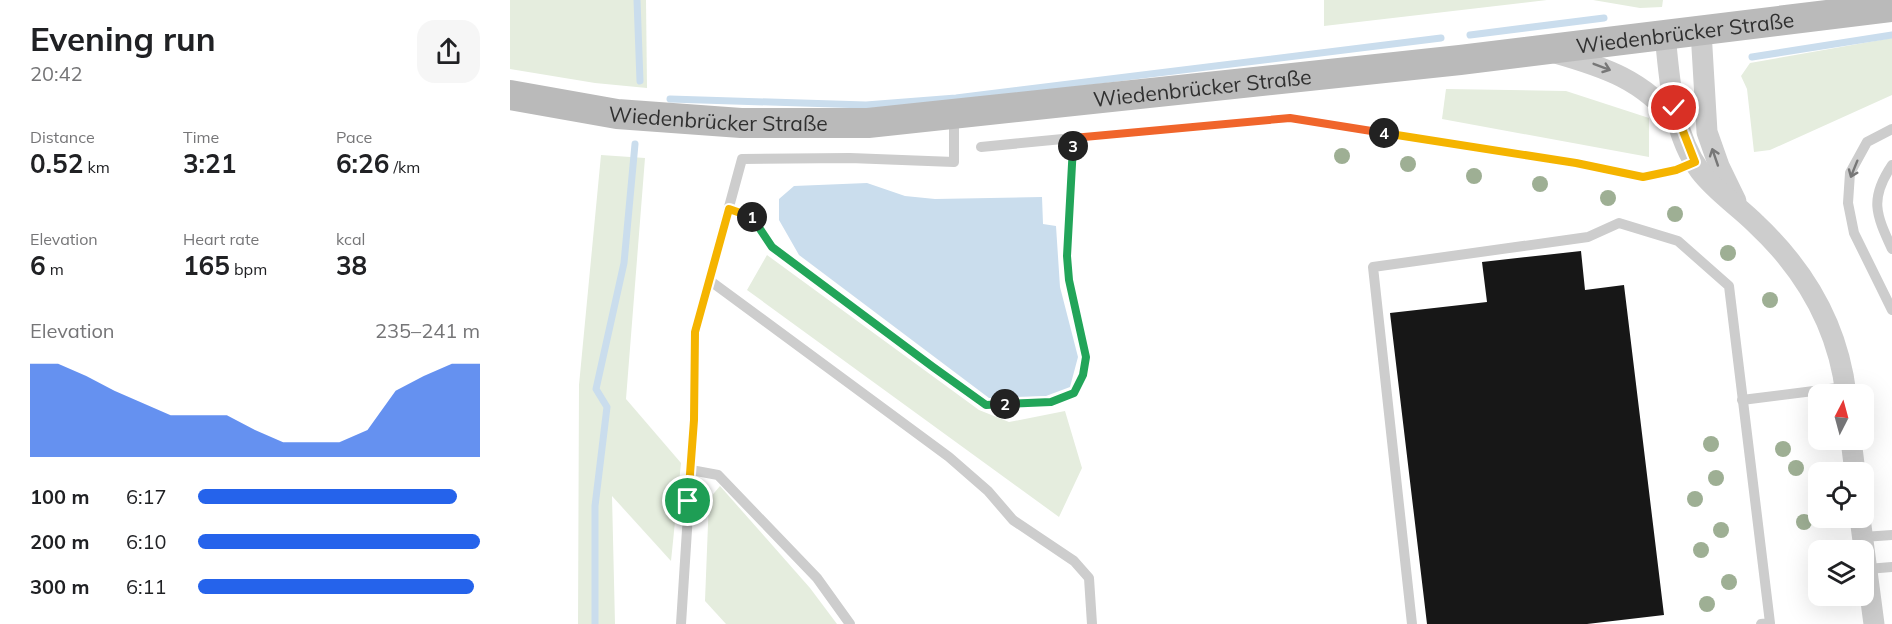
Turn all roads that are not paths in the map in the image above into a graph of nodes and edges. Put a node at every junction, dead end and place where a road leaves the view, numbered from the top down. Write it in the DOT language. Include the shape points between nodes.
graph roads {
  1 [pos="1892,7"];
  2 [pos="1701,31"];
  3 [pos="1665,36"];
  4 [pos="1546,50"];
  5 [pos="510,95"];
  6 [pos="954,116"];
  7 [pos="1678,125"];
  8 [pos="1892,129"];
  9 [pos="1073,138"];
  10 [pos="981,147"];
  11 [pos="1695,162"];
  12 [pos="1892,165"];
  13 [pos="729,209"];
  14 [pos="1741,209"];
  15 [pos="1892,249"];
  16 [pos="710,280"];
  17 [pos="1892,310"];
  18 [pos="1843,384"];
  19 [pos="1808,394"];
  20 [pos="1742,400"];
  21 [pos="691,470"];
  22 [pos="1866,528"];
  23 [pos="1892,535"];
  24 [pos="1892,567"];
  25 [pos="1874,568"];
  26 [pos="1872,606"];
  27 [pos="681,624"];
  28 [pos="850,624"];
  29 [pos="1092,624"];
  30 [pos="1412,624"];
  31 [pos="1761,624"];
  32 [pos="1874,624"];
  1 -- 2 [label="street, Wiedenbrücker Straße"];
  2 -- 3 [label="street, Wiedenbrücker Straße"];
  14 -- 2 [label="street, one-way" via="1707,132"];
  3 -- 4 [label="street, Wiedenbrücker Straße"];
  3 -- 7 [label="street"];
  4 -- 6 [label="street, Wiedenbrücker Straße"];
  4 -- 7 [label="street, one-way" via="1605,67 1644,89"];
  5 -- 6 [label="street, Wiedenbrücker Straße" via="617,114 741,123 868,123"];
  6 -- 13 [label="lane" via="954,162 742,159"];
  7 -- 11 [label="street"];
  8 -- 17 [label="lane, one-way" via="1867,142 1850,173 1848,203 1854,233"];
  9 -- 10 [label="lane"];
  9 -- 11 [label="lane" via="1290,118 1643,177"];
  9 -- 13 [label="lane" via="1067,256 1086,357 1074,393 1051,402 986,405 772,247 751,216"];
  11 -- 14 [label="street" via="1718,192"];
  12 -- 15 [label="lane" via="1879,184 1877,217"];
  13 -- 16 [label="lane"];
  14 -- 18 [label="street" via="1800,272 1833,336"];
  16 -- 21 [label="lane" via="695,332"];
  16 -- 29 [label="lane" via="949,457 988,491 1013,520 1074,561 1089,578"];
  19 -- 20 [label="lane"];
  20 -- 30 [label="lane" via="1728,286 1678,241 1619,223 1588,237 1373,267"];
  20 -- 31 [label="lane" via="1770,623"];
  21 -- 27 [label="lane"];
  21 -- 28 [label="lane" via="718,475 818,578"];
  22 -- 23 [label="lane"];
  24 -- 25 [label="lane"];
  26 -- 32 [label="street"];
}
